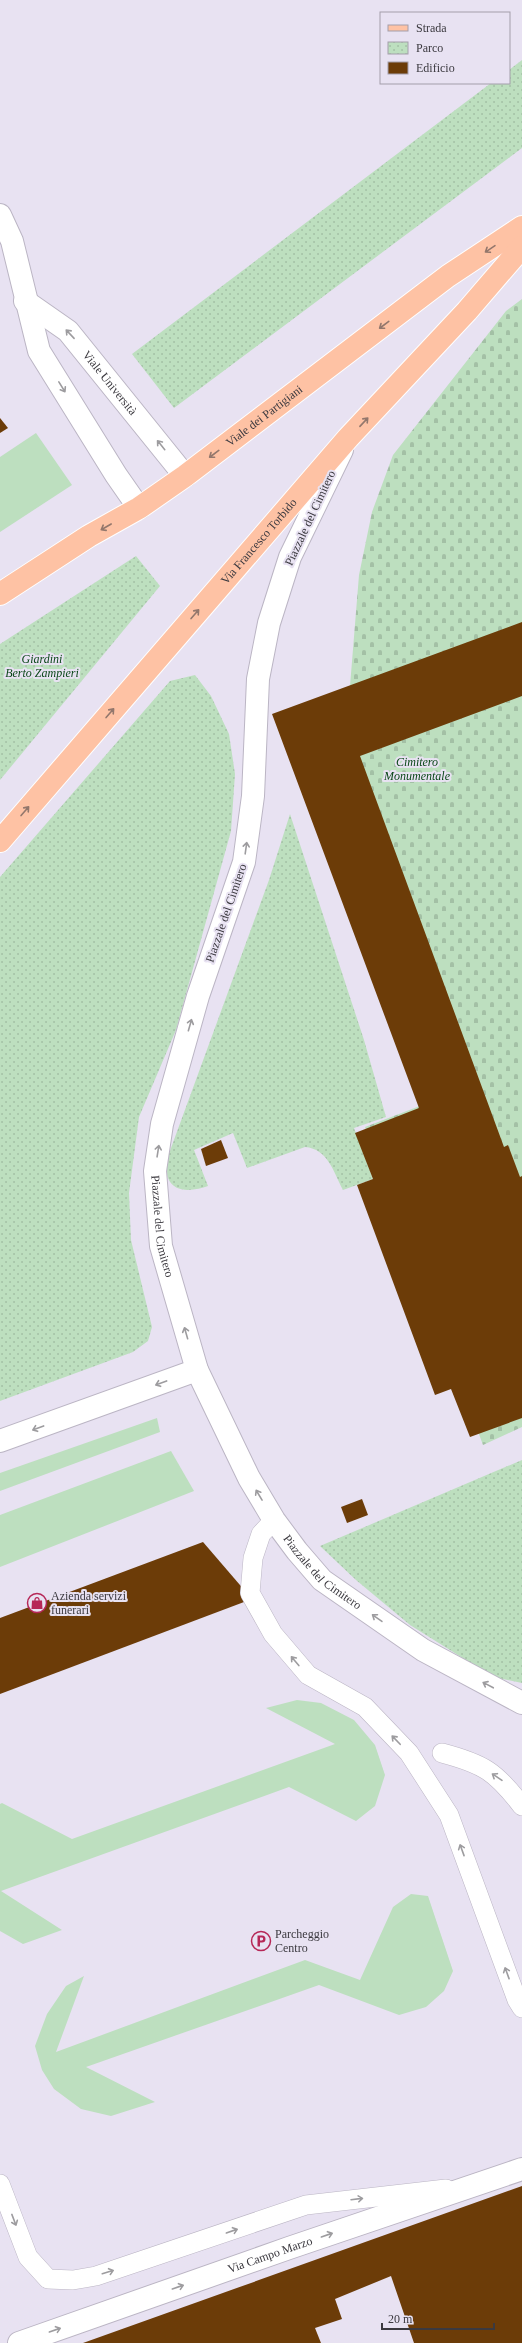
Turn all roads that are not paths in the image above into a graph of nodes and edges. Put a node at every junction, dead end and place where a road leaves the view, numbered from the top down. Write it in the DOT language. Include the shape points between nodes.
graph roads {
  1 [pos="0,215"];
  2 [pos="522,228"];
  3 [pos="522,246"];
  4 [pos="25,301"];
  5 [pos="348,438"];
  6 [pos="185,476"];
  7 [pos="139,508"];
  8 [pos="0,594"];
  9 [pos="0,841"];
  10 [pos="197,1370"];
  11 [pos="0,1441"];
  12 [pos="274,1520"];
  13 [pos="522,1703"];
  14 [pos="442,1753"];
  15 [pos="522,1806"];
  16 [pos="522,2008"];
  17 [pos="522,2168"];
  18 [pos="0,2184"];
  19 [pos="472,2186"];
  20 [pos="19,2343"];
  1 -- 4 [label="street" via="12,241"];
  2 -- 6 [label="main road, Viale dei Partigiani, one-way" via="448,276"];
  5 -- 3 [label="main road, Via Francesco Torbido, one-way" via="467,311"];
  6 -- 4 [label="street, Viale Università, one-way" via="68,331"];
  4 -- 7 [label="street, one-way" via="40,351"];
  9 -- 5 [label="main road, Via Francesco Torbido, one-way"];
  10 -- 5 [label="street, Piazzale del Cimitero, one-way" via="161,1246 155,1171 162,1124 198,996 244,862 253,796 258,679 269,623 290,558"];
  6 -- 7 [label="main road, Viale dei Partigiani"];
  7 -- 8 [label="main road, Viale dei Partigiani, one-way"];
  10 -- 11 [label="street, one-way"];
  12 -- 10 [label="street, Piazzale del Cimitero, one-way" via="249,1478"];
  13 -- 12 [label="street, Piazzale del Cimitero, one-way" via="423,1650 322,1580"];
  16 -- 12 [label="lane, one-way" via="449,1815 409,1753 365,1708 308,1675 273,1634 250,1593 253,1558 261,1534"];
  15 -- 14 [label="lane, one-way" via="502,1780 473,1761"];
  17 -- 19 [label="street, Via Campo Marzo"];
  18 -- 19 [label="lane, one-way" via="28,2257 48,2279 73,2280 142,2262 306,2205"];
  20 -- 19 [label="street, Via Campo Marzo, one-way"];
}
